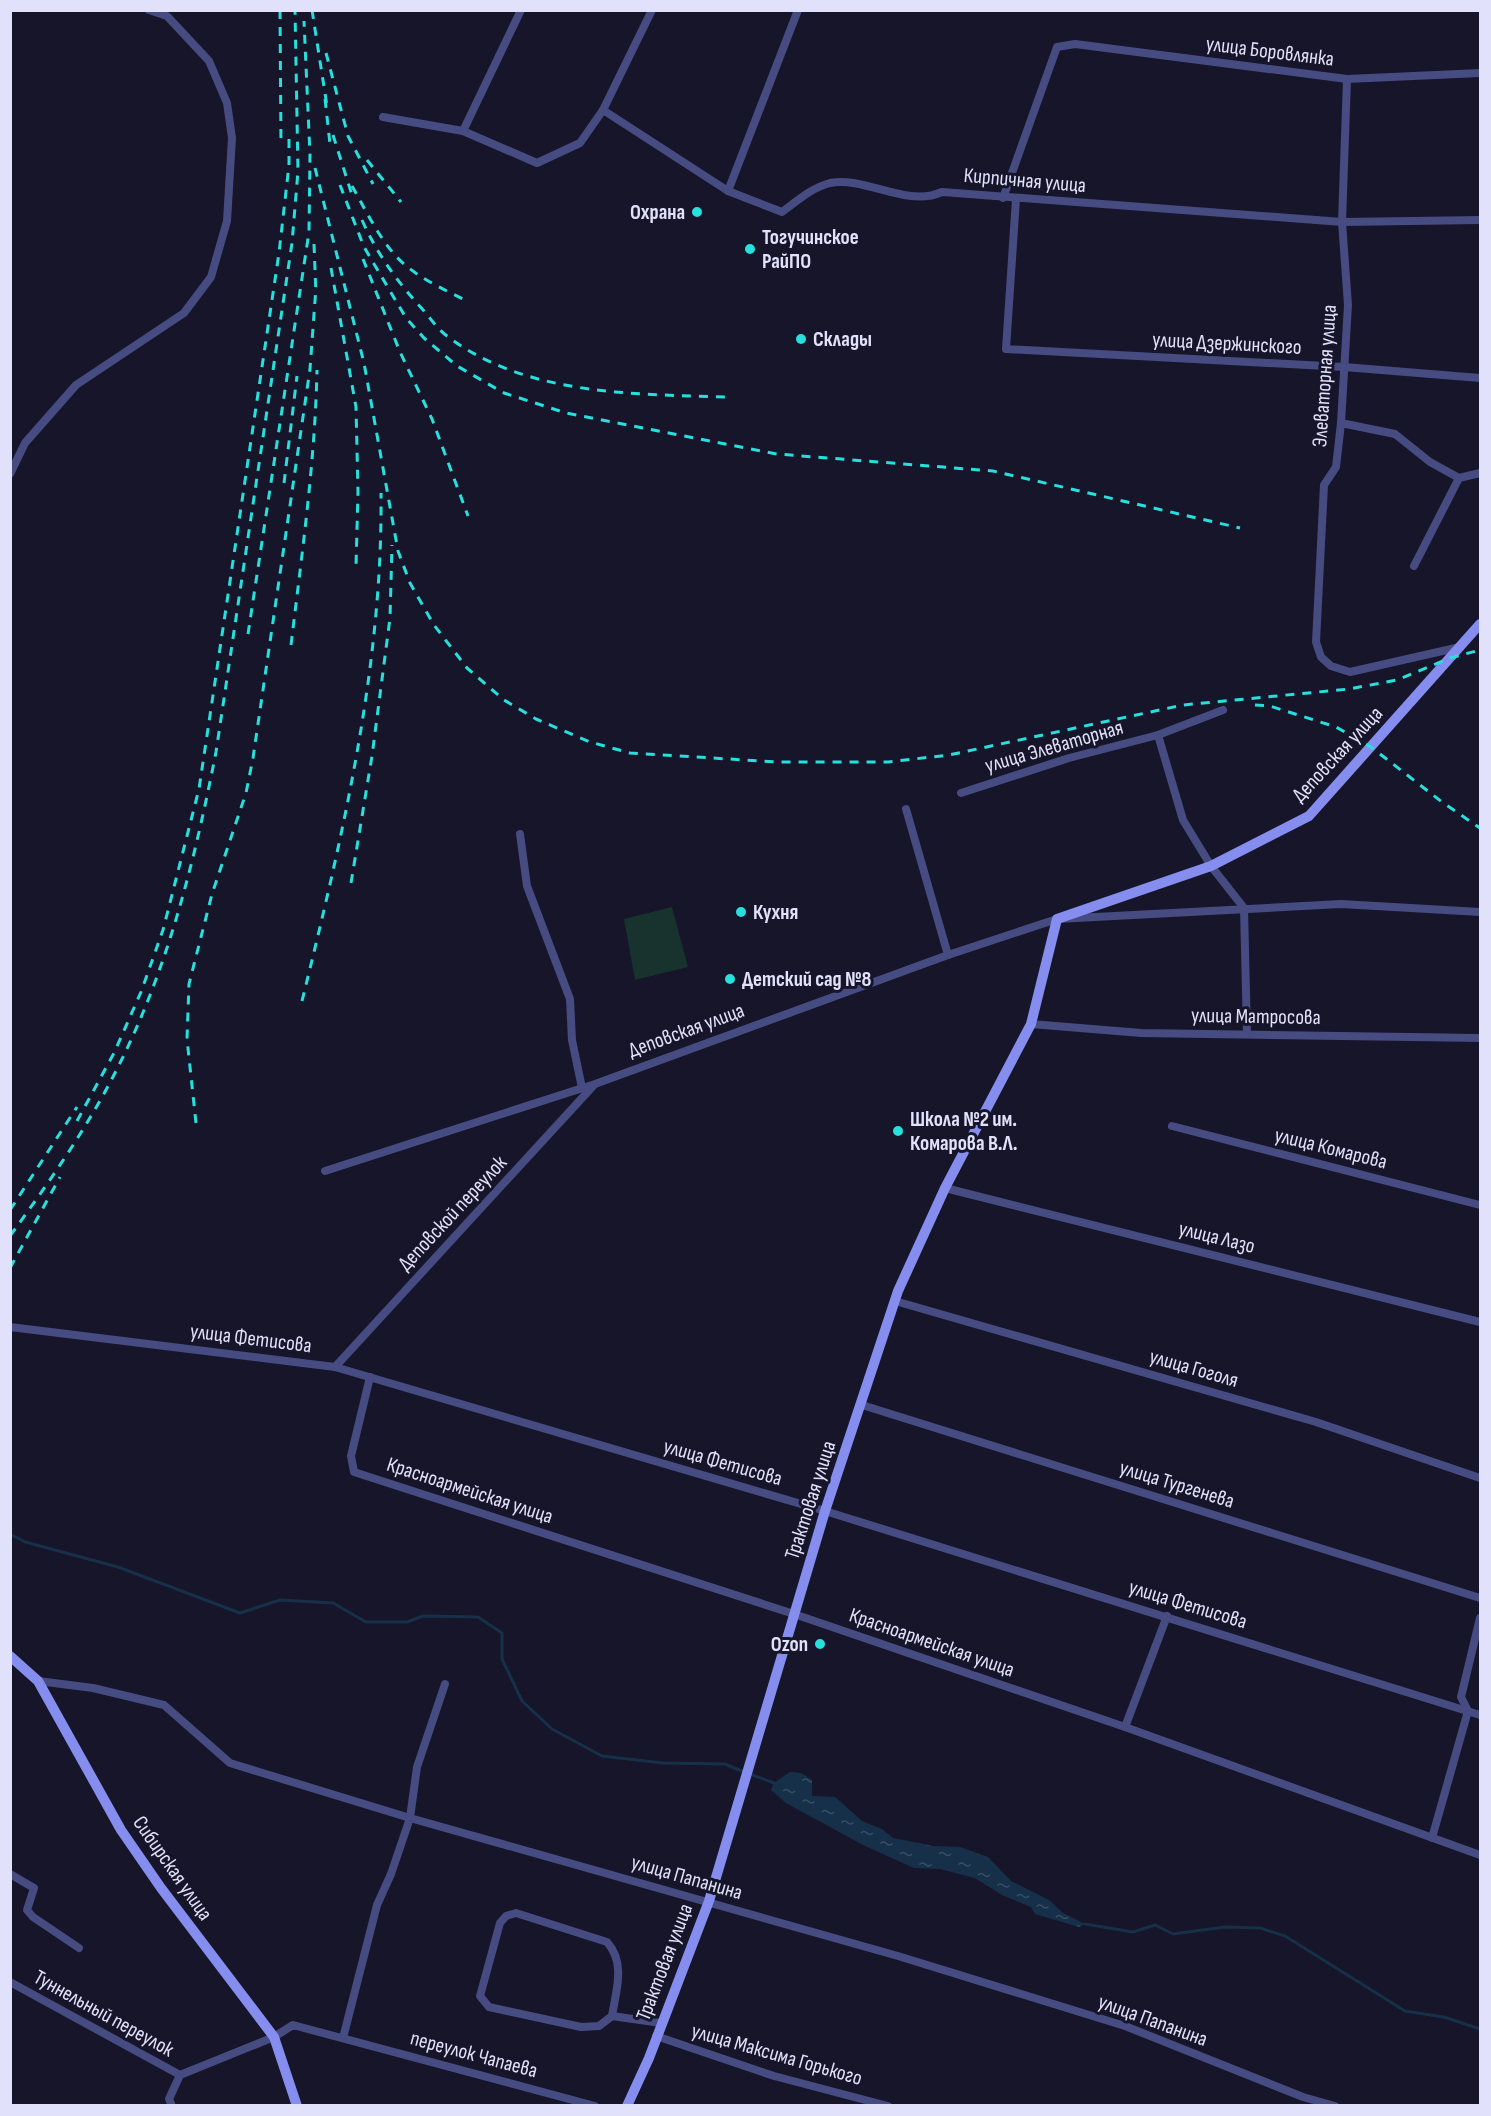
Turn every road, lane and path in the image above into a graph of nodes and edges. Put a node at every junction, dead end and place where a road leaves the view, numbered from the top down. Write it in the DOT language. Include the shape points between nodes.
graph roads {
  1 [pos="149,10"];
  2 [pos="521,10"];
  3 [pos="652,10"];
  4 [pos="798,10"];
  5 [pos="170,13"];
  6 [pos="1480,73"];
  7 [pos="1347,79"];
  8 [pos="603,110"];
  9 [pos="383,117"];
  10 [pos="463,131"];
  11 [pos="728,191"];
  12 [pos="1003,198"];
  13 [pos="1016,199"];
  14 [pos="1480,220"];
  15 [pos="1342,222"];
  16 [pos="1344,367"];
  17 [pos="1480,378"];
  18 [pos="1341,423"];
  19 [pos="1480,473"];
  20 [pos="10,474"];
  21 [pos="1459,478"];
  22 [pos="1414,566"];
  23 [pos="1480,624"];
  24 [pos="1460,647"];
  25 [pos="1222,710"];
  26 [pos="1158,735"];
  27 [pos="961,793"];
  28 [pos="906,809"];
  29 [pos="520,834"];
  30 [pos="1211,866"];
  31 [pos="1244,908"];
  32 [pos="1480,912"];
  33 [pos="1057,919"];
  34 [pos="948,955"];
  35 [pos="1031,1024"];
  36 [pos="1247,1034"];
  37 [pos="1480,1038"];
  38 [pos="595,1084"];
  39 [pos="582,1088"];
  40 [pos="1172,1126"];
  41 [pos="325,1171"];
  42 [pos="945,1188"];
  43 [pos="1480,1205"];
  44 [pos="895,1301"];
  45 [pos="1480,1322"];
  46 [pos="10,1327"];
  47 [pos="335,1367"];
  48 [pos="370,1377"];
  49 [pos="862,1405"];
  50 [pos="1480,1478"];
  51 [pos="825,1511"];
  52 [pos="1480,1598"];
  53 [pos="794,1614"];
  54 [pos="1167,1616"];
  55 [pos="1480,1618"];
  56 [pos="10,1656"];
  57 [pos="38,1681"];
  58 [pos="445,1684"];
  59 [pos="1468,1711"];
  60 [pos="1480,1715"];
  61 [pos="1125,1727"];
  62 [pos="410,1818"];
  63 [pos="1432,1838"];
  64 [pos="1480,1855"];
  65 [pos="10,1874"];
  66 [pos="709,1901"];
  67 [pos="79,1948"];
  68 [pos="10,1982"];
  69 [pos="612,2016"];
  70 [pos="661,2023"];
  71 [pos="656,2036"];
  72 [pos="274,2037"];
  73 [pos="343,2037"];
  74 [pos="180,2075"];
  75 [pos="172,2106"];
  76 [pos="297,2106"];
  77 [pos="595,2106"];
  78 [pos="627,2106"];
  79 [pos="888,2106"];
  80 [pos="1335,2106"];
  1 -- 5 [label="street"];
  2 -- 10 [label="street"];
  3 -- 8 [label="street"];
  4 -- 11 [label="street"];
  5 -- 20 [label="street" via="209,61 227,103 232,138 227,221 211,277 184,313 76,385 25,443"];
  6 -- 7 [label="street, улица Боровлянка"];
  7 -- 12 [label="street, улица Боровлянка" via="1075,44 1057,47"];
  7 -- 15 [label="street, Элеваторная улица"];
  8 -- 10 [label="street" via="580,143 537,163"];
  8 -- 11 [label="street, Кирпичная улица"];
  9 -- 10 [label="street"];
  11 -- 12 [label="street, Кирпичная улица" via="782,212 812,190 832,183 902,194 942,192"];
  12 -- 13 [label="street, Кирпичная улица"];
  13 -- 15 [label="street, Кирпичная улица"];
  13 -- 16 [label="street, улица Дзержинского" via="1006,349"];
  14 -- 15 [label="street, Кирпичная улица"];
  15 -- 16 [label="street, Элеваторная улица" via="1348,304"];
  16 -- 17 [label="street, улица Дзержинского"];
  16 -- 18 [label="street, Элеваторная улица"];
  18 -- 21 [label="street" via="1395,434 1430,462"];
  18 -- 24 [label="street, Элеваторная улица" via="1336,467 1324,485 1316,642 1321,657 1331,666 1350,672"];
  19 -- 21 [label="street"];
  21 -- 22 [label="street"];
  23 -- 24 [label="street, Деповская улица"];
  24 -- 30 [label="street, Деповская улица" via="1309,816"];
  25 -- 26 [label="street, улица Элеваторная"];
  26 -- 27 [label="street, улица Элеваторная" via="1069,758"];
  26 -- 30 [label="street" via="1183,820"];
  28 -- 34 [label="street"];
  29 -- 39 [label="street" via="527,885 570,999 572,1040"];
  30 -- 31 [label="street"];
  30 -- 33 [label="street, Деповская улица"];
  31 -- 32 [label="street, Деповская улица" via="1341,904"];
  31 -- 33 [label="street, Деповская улица"];
  31 -- 36 [label="street"];
  33 -- 34 [label="street, Деповская улица"];
  33 -- 35 [label="street, Трактовая улица"];
  34 -- 38 [label="street, Деповская улица"];
  35 -- 36 [label="street, улица Матросова" via="1141,1033"];
  35 -- 42 [label="street, Трактовая улица"];
  36 -- 37 [label="street, улица Матросова"];
  38 -- 39 [label="street, Деповская улица"];
  38 -- 47 [label="street, Деповской переулок"];
  39 -- 41 [label="street, Деповская улица"];
  40 -- 43 [label="street, улица Комарова"];
  42 -- 44 [label="street, Трактовая улица"];
  42 -- 45 [label="street, улица Лазо"];
  44 -- 49 [label="street, Трактовая улица"];
  44 -- 50 [label="street, улица Гоголя" via="1316,1422"];
  46 -- 47 [label="street, улица Фетисова"];
  47 -- 48 [label="street, улица Фетисова"];
  48 -- 51 [label="street, улица Фетисова"];
  48 -- 53 [label="street, Красноармейская улица" via="351,1456 354,1472"];
  49 -- 51 [label="street, Трактовая улица"];
  49 -- 52 [label="street, улица Тургенева"];
  51 -- 53 [label="street, Трактовая улица"];
  51 -- 54 [label="street, улица Фетисова"];
  53 -- 61 [label="street, Красноармейская улица"];
  53 -- 66 [label="street, Трактовая улица"];
  54 -- 59 [label="street, улица Фетисова"];
  54 -- 61 [label="street"];
  55 -- 59 [label="street" via="1461,1697"];
  56 -- 57 [label="street, Сибирская улица"];
  57 -- 62 [label="street, улица Папанина" via="93,1688 164,1705 230,1763"];
  57 -- 72 [label="street, Сибирская улица" via="121,1830"];
  58 -- 62 [label="street" via="417,1767"];
  59 -- 60 [label="street, улица Фетисова"];
  59 -- 63 [label="street"];
  61 -- 63 [label="street, Красноармейская улица"];
  62 -- 66 [label="street, улица Папанина"];
  62 -- 73 [label="street" via="392,1874 377,1905"];
  63 -- 64 [label="street, Красноармейская улица"];
  65 -- 67 [label="street" via="34,1888 27,1910 33,1917"];
  66 -- 70 [label="street, Трактовая улица"];
  66 -- 80 [label="street, улица Папанина" via="1125,2026"];
  68 -- 74 [label="street, Туннельный переулок"];
  69 -- 69 [label="street" via="620,1965 607,1942 516,1913 506,1916 500,1923 480,1996 489,2007 581,2027 599,2026"];
  69 -- 70 [label="street"];
  70 -- 71 [label="street, Трактовая улица"];
  71 -- 78 [label="street, Трактовая улица"];
  71 -- 79 [label="street, улица Максима Горького" via="774,2076"];
  72 -- 73 [label="street, переулок Чапаева" via="293,2025"];
  72 -- 74 [label="street, переулок Чапаева"];
  72 -- 76 [label="street, Сибирская улица"];
  73 -- 77 [label="street, переулок Чапаева"];
  74 -- 75 [label="street" via="169,2099"];
}
